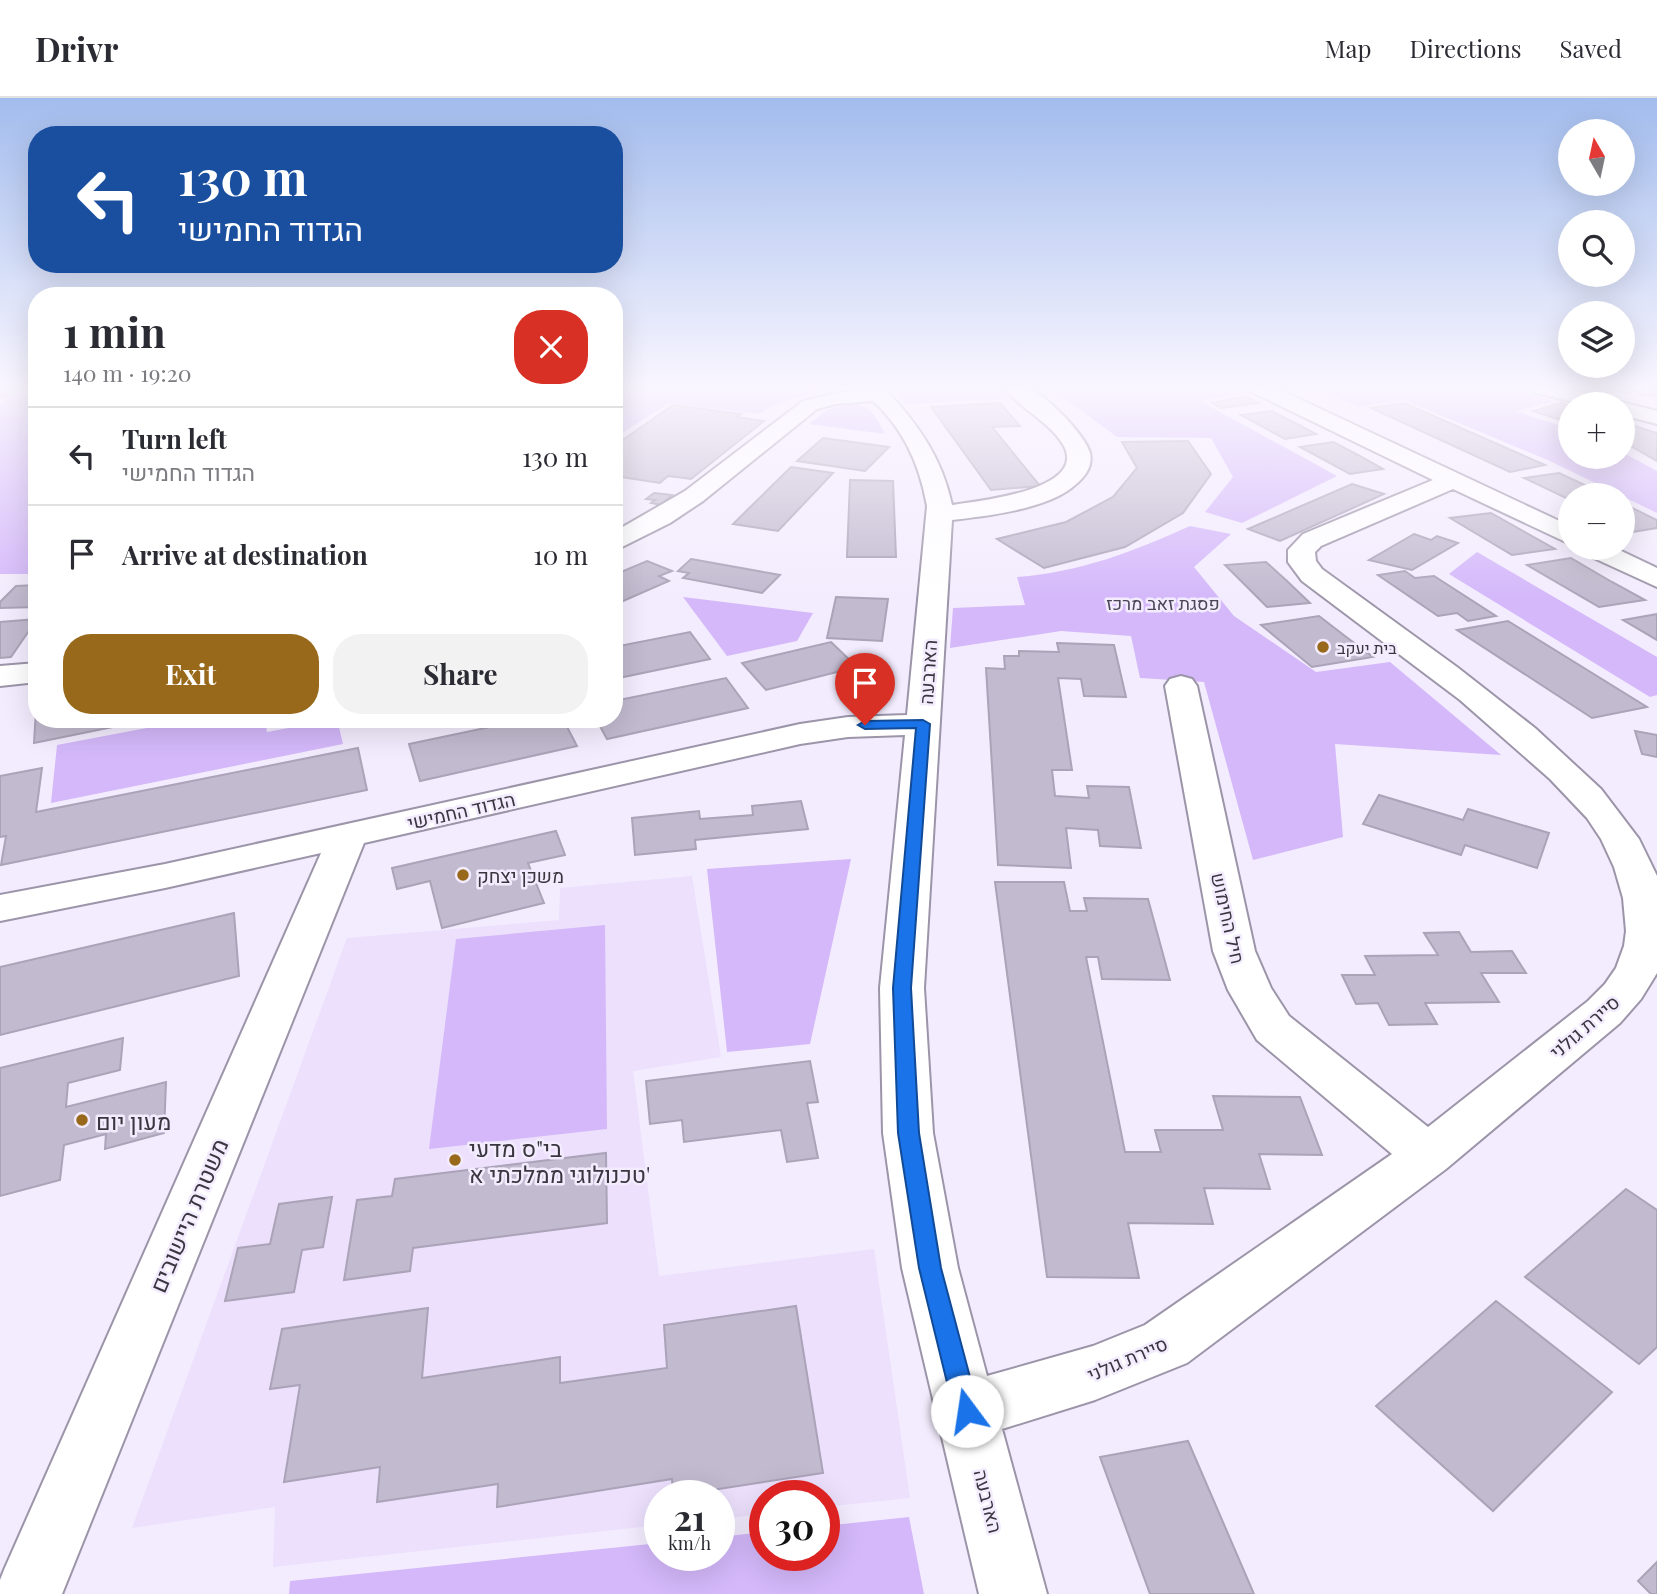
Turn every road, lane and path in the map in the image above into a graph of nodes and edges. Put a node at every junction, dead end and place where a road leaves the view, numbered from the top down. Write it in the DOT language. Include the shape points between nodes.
graph roads {
  1 [pos="743,458"];
  2 [pos="924,458"];
  3 [pos="1080,458"];
  4 [pos="1407,458"];
  5 [pos="1454,480"];
  6 [pos="939,514"];
  7 [pos="1558,530"];
  8 [pos="623,537"];
  9 [pos="1618,560"];
  10 [pos="1657,579"];
  11 [pos="28,673"];
  12 [pos="0,676"];
  13 [pos="1181,686"];
  14 [pos="923,724"];
  15 [pos="348,835"];
  16 [pos="0,908"];
  17 [pos="1428,1155"];
  18 [pos="967,1411"];
  19 [pos="28,1594"];
  20 [pos="1013,1594"];
  1 -- 8 [label="street" via="661,518"];
  2 -- 6 [label="street, הארבעה" via="937,486"];
  3 -- 6 [label="street" via="1077,467 1058,486 1037,496 990,509"];
  4 -- 5 [label="street"];
  5 -- 7 [label="street"];
  5 -- 17 [label="street, סיירת גולני" via="1312,540 1301,550 1302,562 1312,575 1461,684 1561,768 1621,840 1641,888 1647,929 1642,961 1625,991"];
  6 -- 14 [label="street, הארבעה"];
  9 -- 10 [label="street"];
  11 -- 12 [label="street"];
  13 -- 17 [label="street, חיל החימוש" via="1234,951 1250,990 1273,1028"];
  14 -- 15 [label="street, הגדוד החמישי" via="848,726 800,734"];
  14 -- 18 [label="street, הארבעה" via="902,988 908,1133 930,1268"];
  15 -- 16 [label="street, הגדוד החמישי"];
  15 -- 19 [label="street, משטרת היישובים"];
  17 -- 18 [label="street, סיירת גולני" via="1167,1345 1095,1373"];
  18 -- 20 [label="street, הארבעה"];
}
